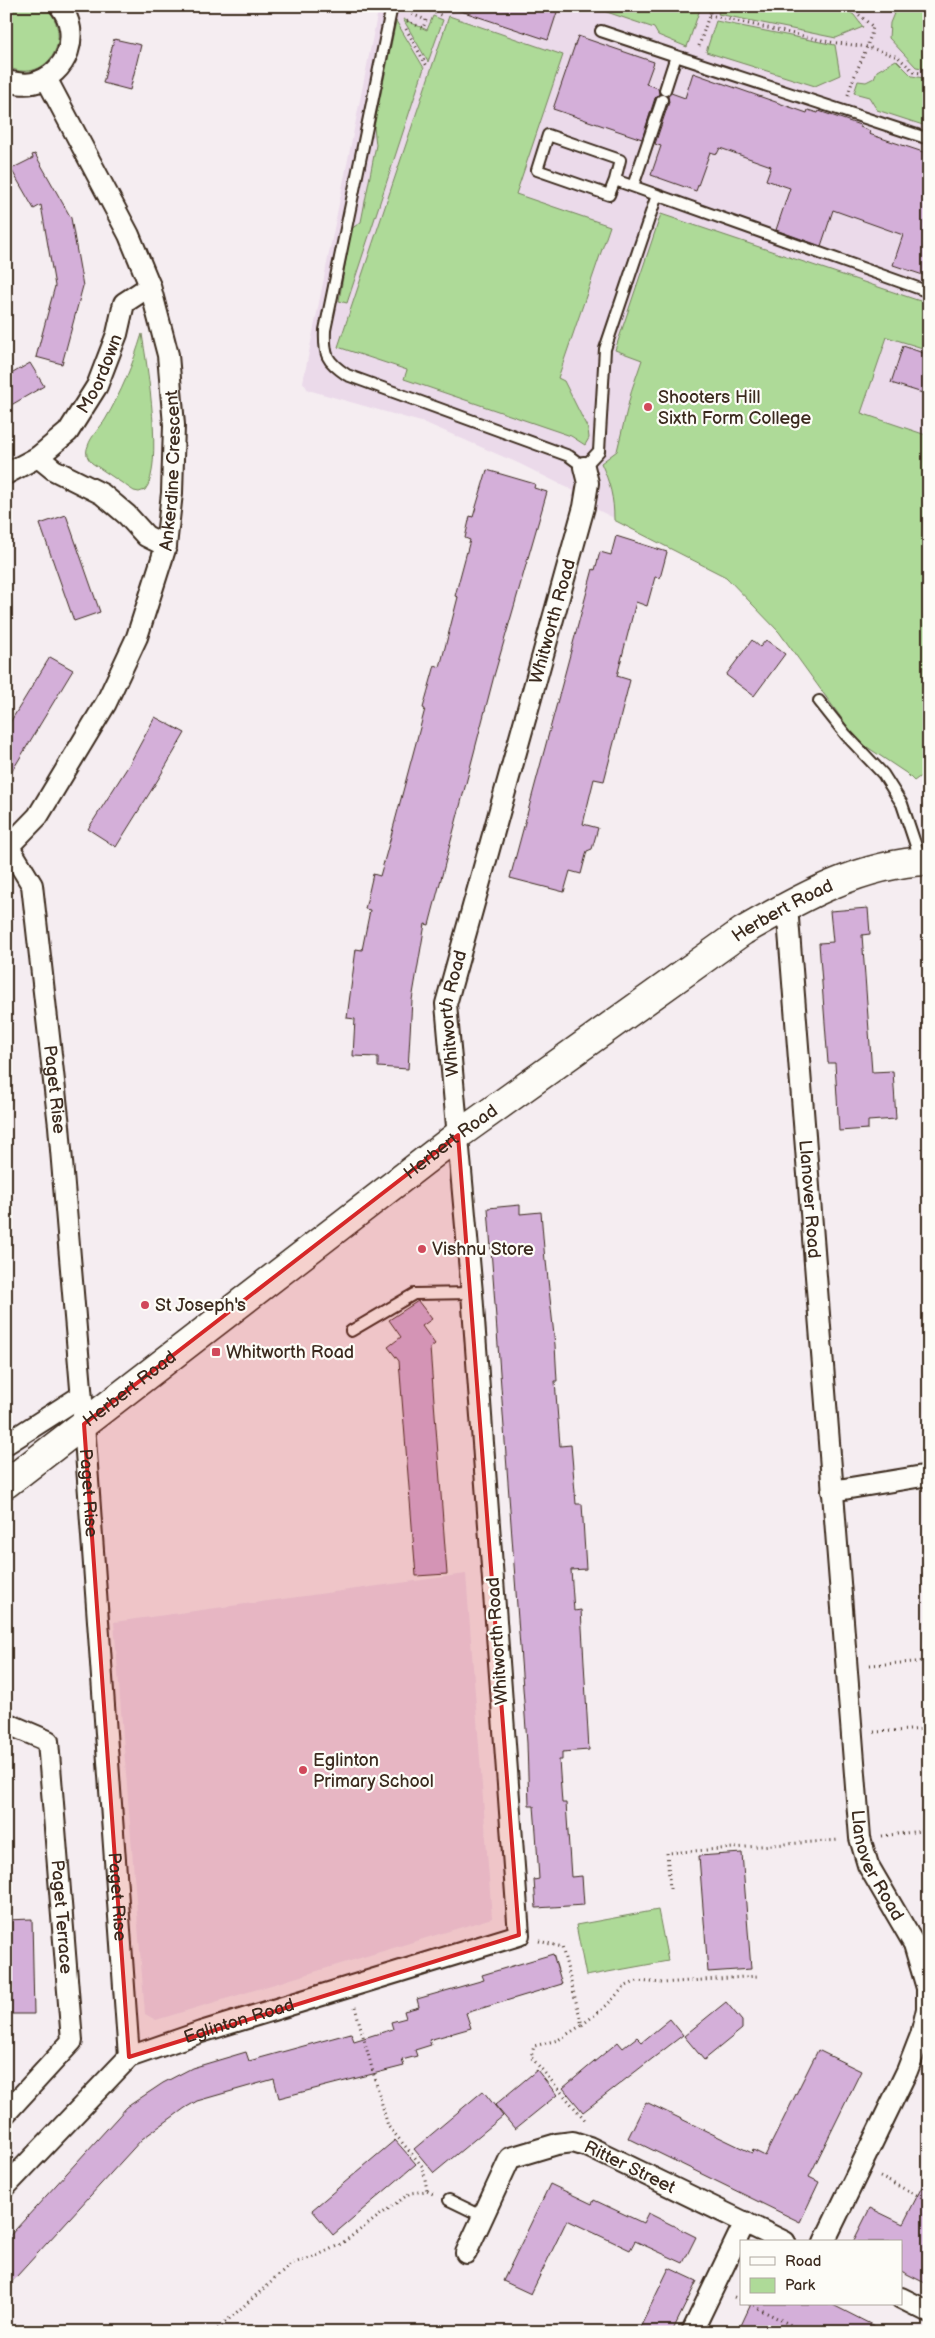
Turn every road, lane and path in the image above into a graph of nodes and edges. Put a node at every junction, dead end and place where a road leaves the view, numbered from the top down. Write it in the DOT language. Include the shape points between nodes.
graph roads {
  1 [pos="416,6"];
  2 [pos="712,6"];
  3 [pos="849,6"];
  4 [pos="67,8"];
  5 [pos="396,12"];
  6 [pos="441,15"];
  7 [pos="709,15"];
  8 [pos="601,31"];
  9 [pos="868,47"];
  10 [pos="676,56"];
  11 [pos="694,62"];
  12 [pos="428,68"];
  13 [pos="929,74"];
  14 [pos="46,78"];
  15 [pos="6,81"];
  16 [pos="843,111"];
  17 [pos="929,139"];
  18 [pos="614,180"];
  19 [pos="633,186"];
  20 [pos="657,195"];
  21 [pos="150,286"];
  22 [pos="929,292"];
  23 [pos="38,457"];
  24 [pos="584,467"];
  25 [pos="6,474"];
  26 [pos="166,546"];
  27 [pos="819,701"];
  28 [pos="8,848"];
  29 [pos="925,862"];
  30 [pos="787,906"];
  31 [pos="458,1135"];
  32 [pos="472,1293"];
  33 [pos="351,1331"];
  34 [pos="82,1396"];
  35 [pos="84,1424"];
  36 [pos="6,1444"];
  37 [pos="929,1475"];
  38 [pos="6,1484"];
  39 [pos="832,1491"];
  40 [pos="929,1661"];
  41 [pos="846,1667"];
  42 [pos="6,1723"];
  43 [pos="929,1729"];
  44 [pos="851,1734"];
  45 [pos="929,1830"];
  46 [pos="860,1838"];
  47 [pos="670,1889"];
  48 [pos="519,1935"];
  49 [pos="758,1976"];
  50 [pos="349,1986"];
  51 [pos="582,2025"];
  52 [pos="130,2057"];
  53 [pos="576,2110"];
  54 [pos="6,2113"];
  55 [pos="860,2168"];
  56 [pos="6,2186"];
  57 [pos="428,2191"];
  58 [pos="449,2200"];
  59 [pos="929,2201"];
  60 [pos="482,2216"];
  61 [pos="745,2222"];
  62 [pos="781,2240"];
  63 [pos="825,2240"];
  64 [pos="466,2253"];
  65 [pos="902,2298"];
  66 [pos="753,2306"];
  67 [pos="929,2312"];
  68 [pos="214,2332"];
  69 [pos="692,2332"];
  70 [pos="805,2332"];
  1 -- 6 [label="path"];
  2 -- 7 [label="path"];
  3 -- 9 [label="path" via="872,27"];
  4 -- 14 [label="street" via="71,42 67,56"];
  5 -- 5 [label="path" via="424,28 426,20"];
  5 -- 12 [label="path"];
  5 -- 24 [label="lane" via="325,330 324,351 334,366 348,376 569,456"];
  7 -- 9 [label="path" via="830,42"];
  7 -- 11 [label="path"];
  8 -- 10 [label="lane"];
  9 -- 13 [label="path" via="898,57 914,72"];
  9 -- 16 [label="path" via="853,77"];
  10 -- 11 [label="lane"];
  10 -- 19 [label="lane"];
  11 -- 16 [label="lane"];
  14 -- 15 [label="street" via="33,83"];
  14 -- 21 [label="street, Ankerdine Crescent" via="129,235"];
  16 -- 17 [label="lane"];
  18 -- 18 [label="lane" via="620,160 548,135 537,170 609,195"];
  18 -- 19 [label="lane"];
  19 -- 20 [label="lane"];
  20 -- 22 [label="lane"];
  20 -- 24 [label="lane" via="605,348 599,452"];
  21 -- 23 [label="street, Moordown" via="124,303 117,334 97,386 68,432"];
  21 -- 26 [label="street, Ankerdine Crescent" via="168,355 174,426"];
  23 -- 25 [label="street, Moordown"];
  23 -- 26 [label="street" via="54,470 102,494 146,536"];
  24 -- 31 [label="street, Whitworth Road" via="588,483 584,507 446,1004"];
  26 -- 28 [label="street, Ankerdine Crescent" via="138,637 106,703 38,816"];
  27 -- 29 [label="lane" via="883,774 902,804"];
  28 -- 34 [label="street, Paget Rise" via="32,885 59,1126"];
  29 -- 30 [label="street, Herbert Road" via="883,867 843,880"];
  30 -- 31 [label="street, Herbert Road" via="743,931"];
  30 -- 39 [label="street, Llanover Road"];
  31 -- 32 [label="street, Whitworth Road"];
  31 -- 35 [label="street, Herbert Road"];
  32 -- 33 [label="lane" via="414,1294"];
  32 -- 48 [label="street, Whitworth Road"];
  34 -- 35 [label="street, Paget Rise"];
  34 -- 36 [label="street, Herbert Road"];
  35 -- 38 [label="street, Herbert Road"];
  35 -- 52 [label="street, Paget Rise"];
  37 -- 39 [label="street"];
  39 -- 41 [label="street, Llanover Road"];
  40 -- 41 [label="path"];
  41 -- 44 [label="street, Llanover Road"];
  42 -- 54 [label="street, Paget Terrace" via="48,1741 72,2041"];
  43 -- 44 [label="path"];
  44 -- 46 [label="street, Llanover Road"];
  45 -- 46 [label="path"];
  46 -- 47 [label="path" via="667,1853"];
  46 -- 55 [label="street, Llanover Road" via="868,1865 914,1944 927,1988 927,2009 907,2071"];
  48 -- 50 [label="street, Eglinton Road"];
  48 -- 51 [label="path" via="562,1947"];
  49 -- 51 [label="path" via="662,1983 637,1981 624,1987 608,2005"];
  50 -- 52 [label="street, Eglinton Road"];
  50 -- 57 [label="path" via="388,2126 423,2167"];
  51 -- 53 [label="path" via="558,2040 534,2046 531,2057"];
  52 -- 56 [label="street, Eglinton Road"];
  55 -- 59 [label="path"];
  55 -- 63 [label="street, Llanover Road"];
  57 -- 58 [label="path"];
  57 -- 68 [label="path" via="410,2193 341,2244 293,2263"];
  58 -- 60 [label="lane"];
  60 -- 61 [label="street, Ritter Street" via="510,2158 573,2142"];
  60 -- 64 [label="street, Ritter Street"];
  61 -- 62 [label="street, Ritter Street"];
  61 -- 69 [label="street"];
  65 -- 67 [label="street"];
  66 -- 70 [label="path"];
}
